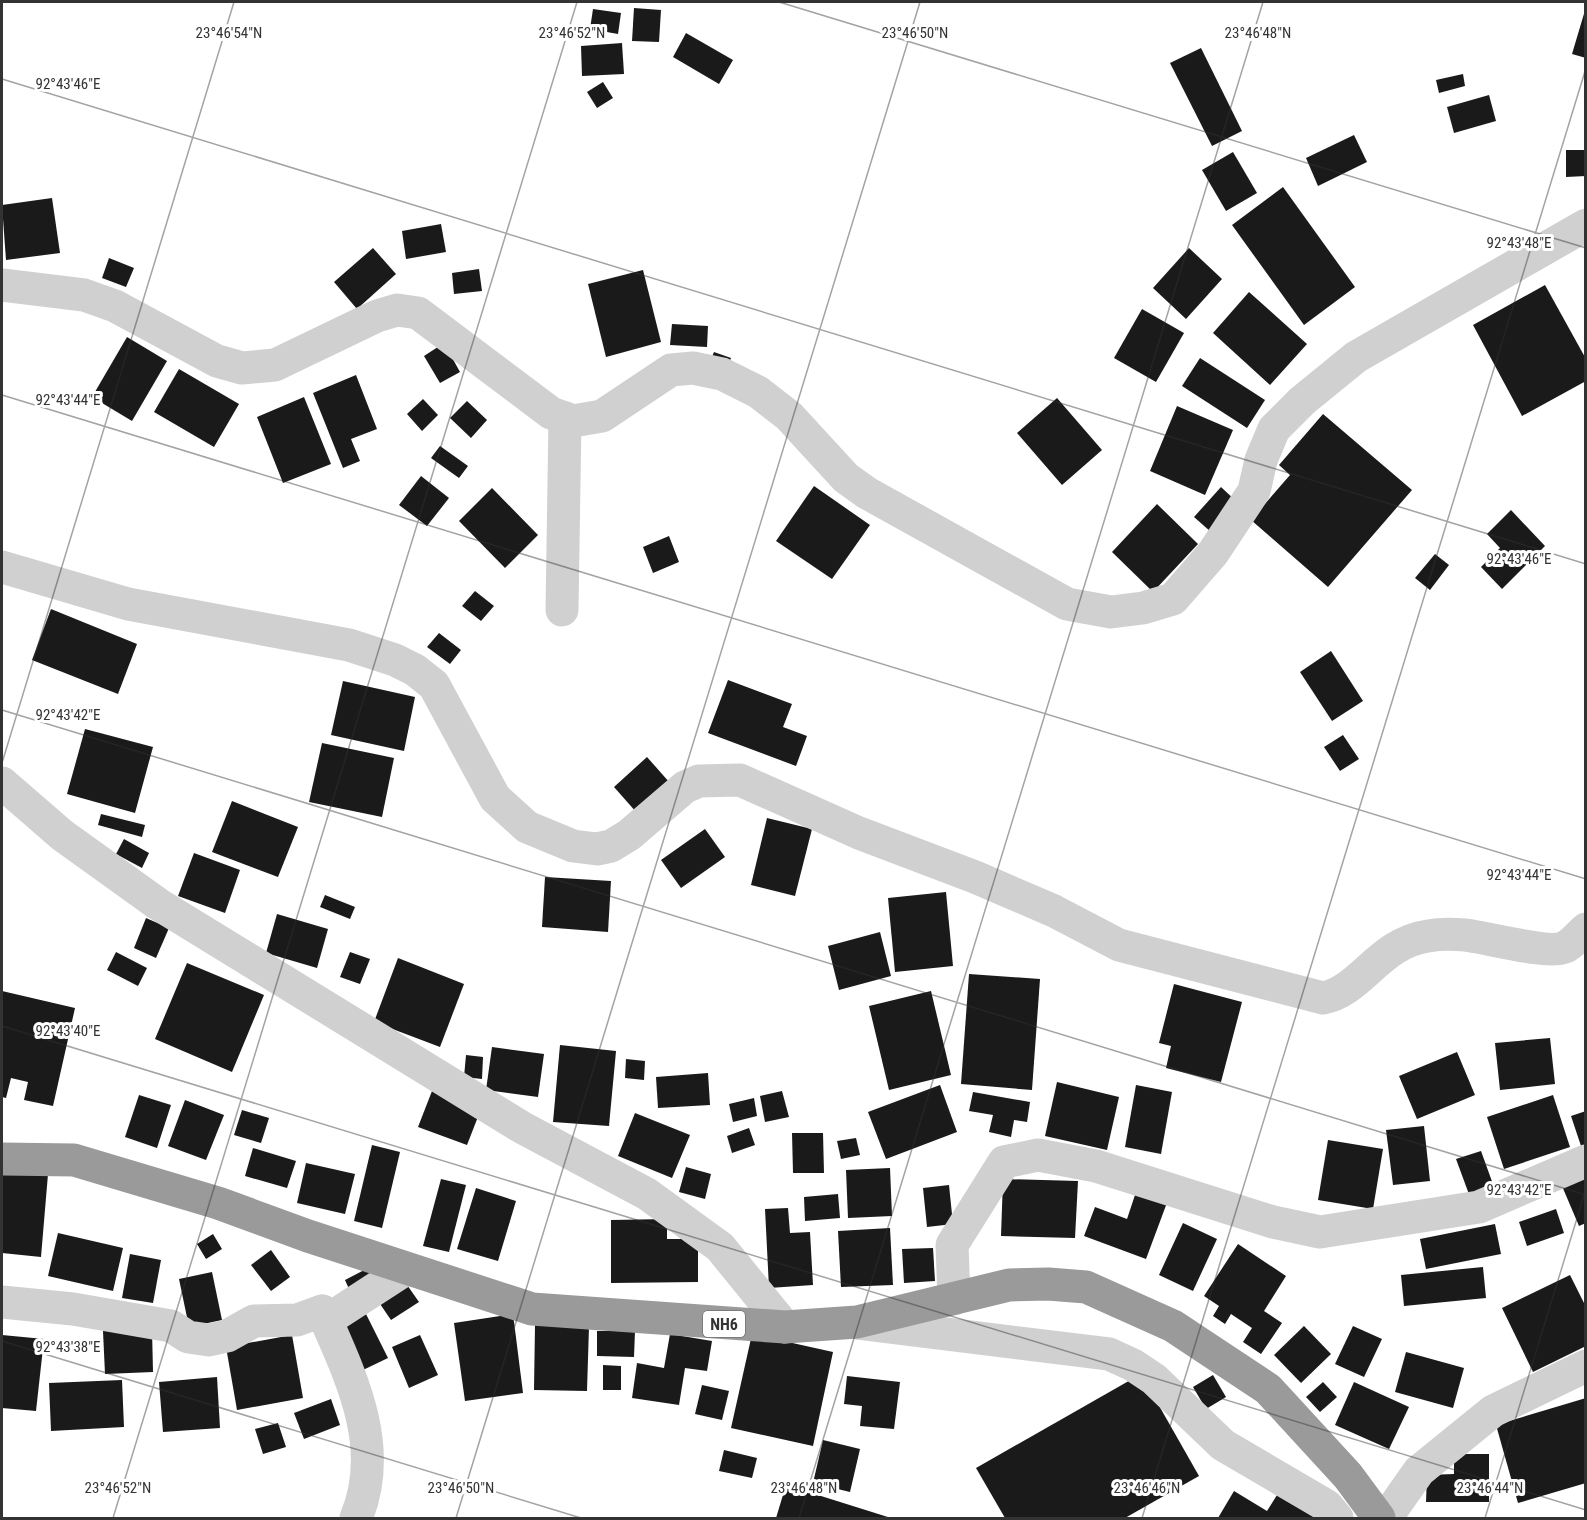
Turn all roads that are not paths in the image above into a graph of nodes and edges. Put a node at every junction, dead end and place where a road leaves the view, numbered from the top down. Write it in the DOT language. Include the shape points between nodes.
graph roads {
  1 [pos="1586,225"];
  2 [pos="2,285"];
  3 [pos="565,418"];
  4 [pos="2,567"];
  5 [pos="562,610"];
  6 [pos="2,783"];
  7 [pos="1586,929"];
  8 [pos="2,1159"];
  9 [pos="1586,1161"];
  10 [pos="406,1269"];
  11 [pos="954,1299"];
  12 [pos="2,1302"];
  13 [pos="322,1311"];
  14 [pos="857,1322"];
  15 [pos="785,1327"];
  16 [pos="1586,1366"];
  17 [pos="356,1518"];
  18 [pos="1337,1518"];
  19 [pos="1379,1518"];
  20 [pos="1386,1518"];
  1 -- 3 [label="street" via="1356,357 1302,401 1274,429 1254,491 1213,553 1173,599 1143,608 1111,612 1068,604 867,493 846,478 789,416 758,392 722,374 693,368 671,370 602,416 573,421"];
  2 -- 3 [label="street" via="84,295 115,306 217,361 242,368 275,365 377,316 397,310 418,313 551,413"];
  3 -- 5 [label="street"];
  4 -- 7 [label="street" via="128,604 349,645 395,660 434,685 495,798 526,827 573,846 611,846 685,787 699,781 740,780 860,833 985,881 1119,945 1323,998 1335,996 1400,944 1427,936 1463,935 1546,949 1563,948"];
  6 -- 15 [label="street" via="62,835 158,904 523,1128 646,1194 720,1247"];
  8 -- 10 [label="highway, NH6" via="74,1160 218,1203"];
  9 -- 11 [label="street" via="1479,1207 1320,1232 1273,1222 1096,1166 1038,1155 1004,1162 952,1245"];
  10 -- 13 [label="street" via="332,1317"];
  10 -- 15 [label="highway, NH6" via="532,1309"];
  11 -- 14 [label="highway, NH6"];
  11 -- 19 [label="highway, NH6" via="1009,1285 1086,1287 1173,1326 1268,1389 1348,1476"];
  12 -- 13 [label="street" via="171,1326 188,1337 209,1340 227,1336 254,1321 297,1320"];
  13 -- 17 [label="street" via="351,1376 366,1425 366,1472"];
  14 -- 15 [label="highway, NH6"];
  14 -- 18 [label="street" via="1109,1354 1154,1379 1223,1445 1328,1506"];
  16 -- 20 [label="street" via="1493,1411 1419,1471"];
}
